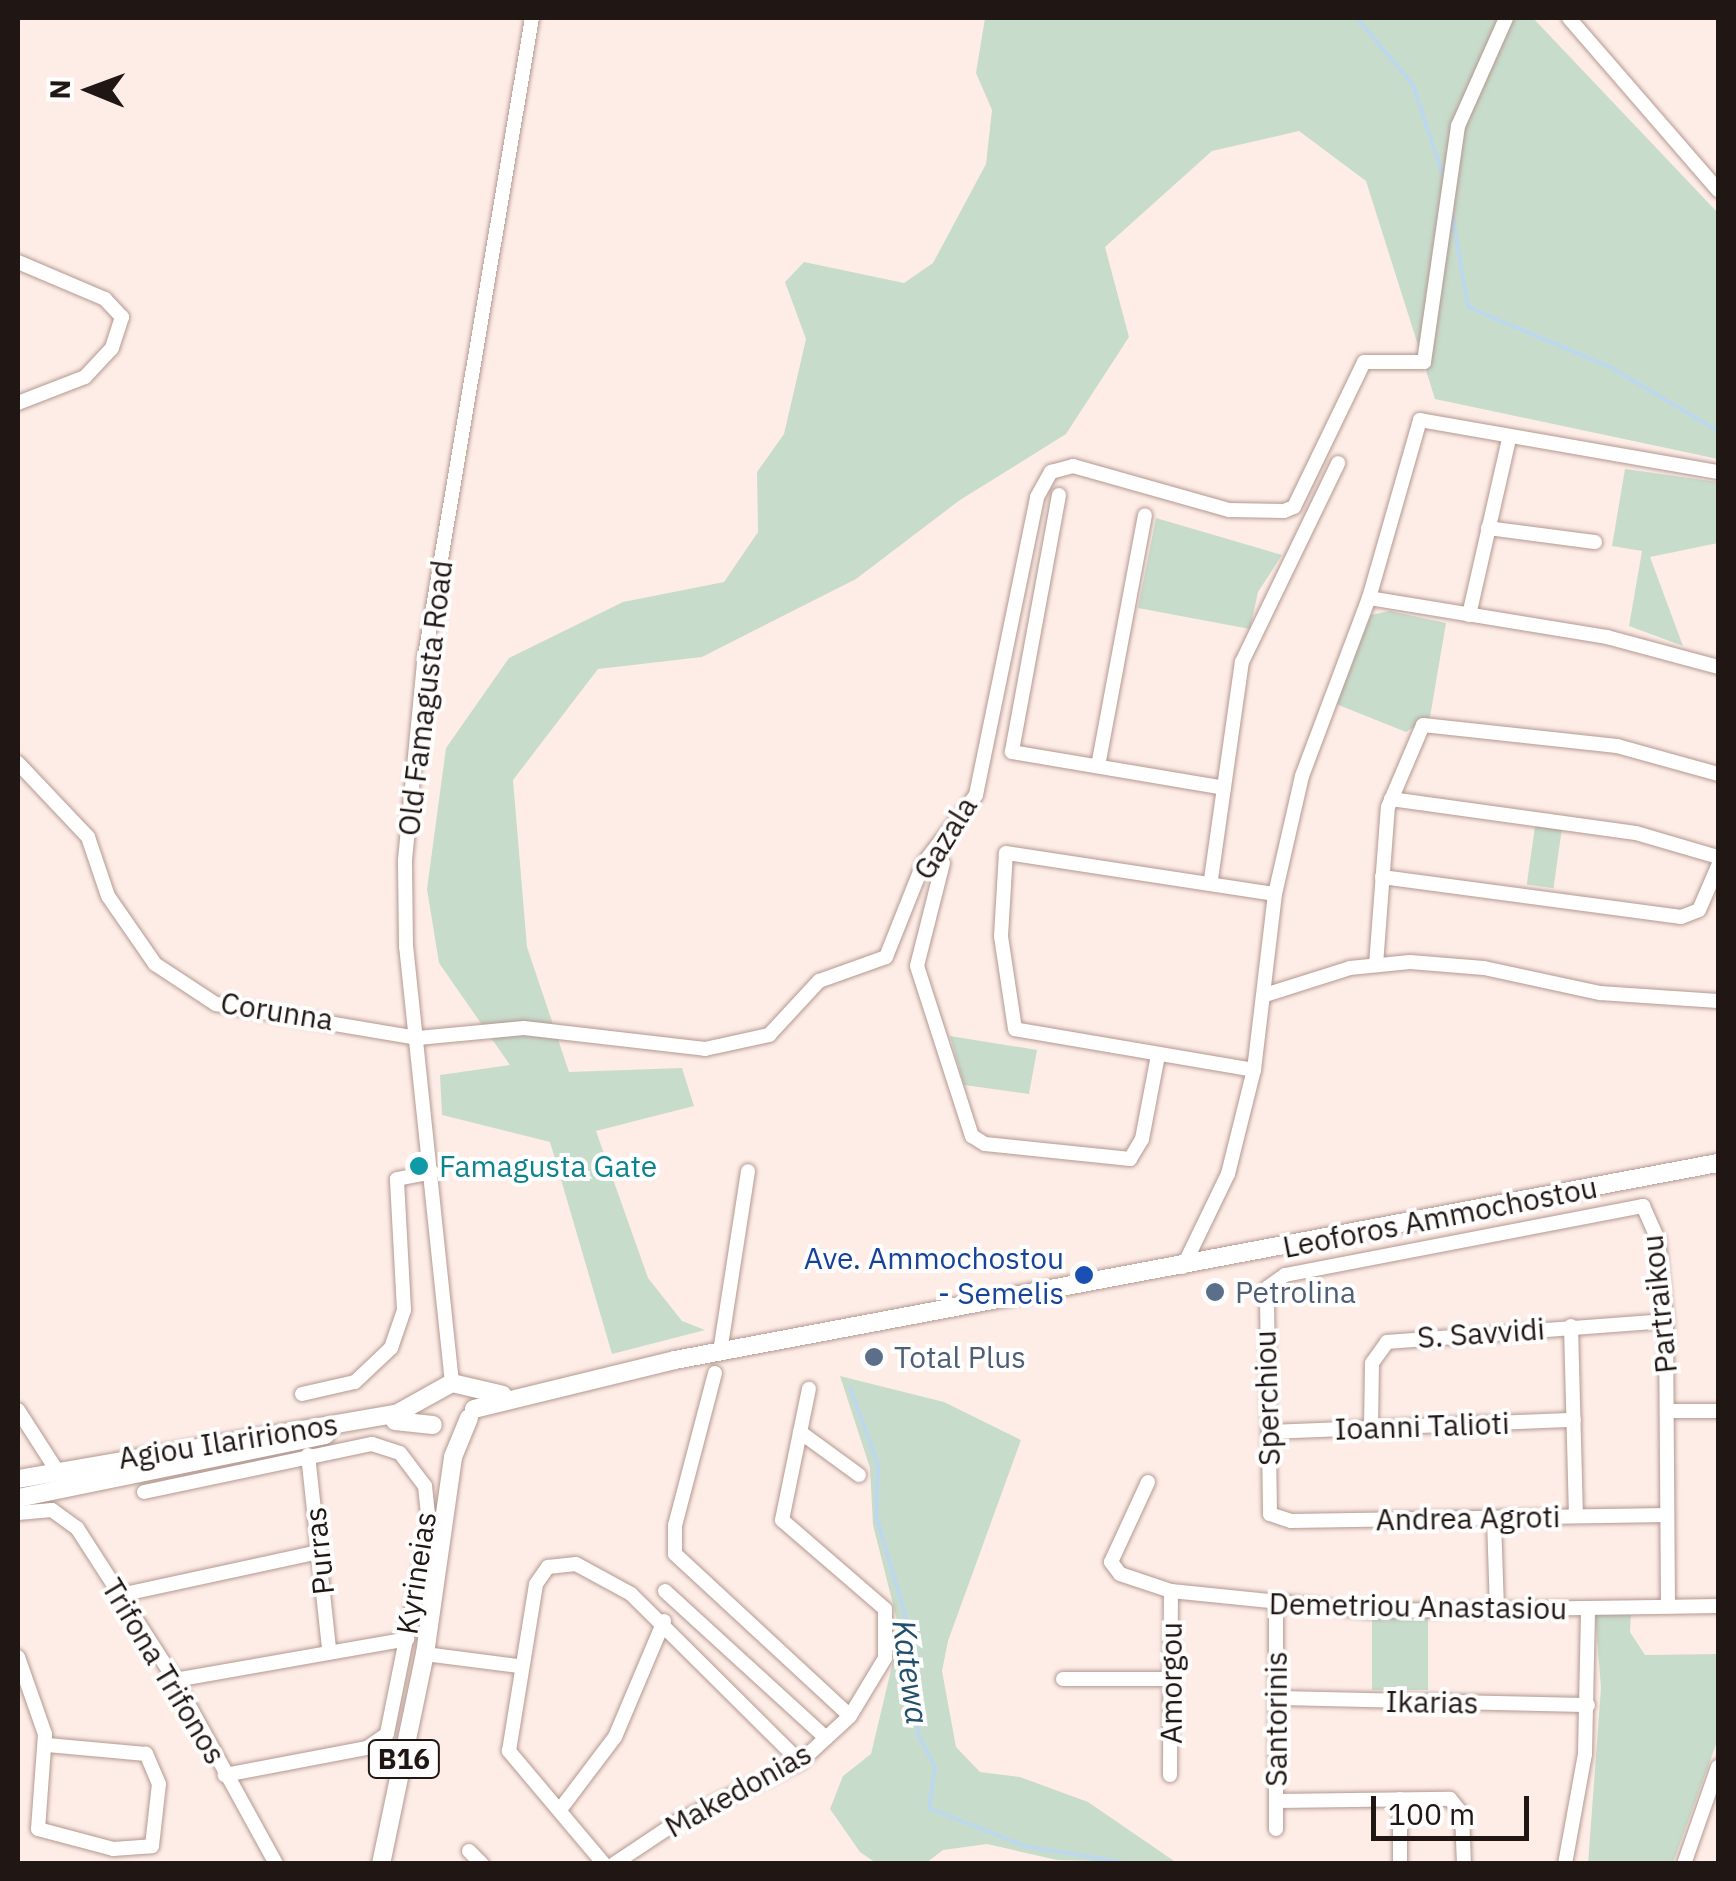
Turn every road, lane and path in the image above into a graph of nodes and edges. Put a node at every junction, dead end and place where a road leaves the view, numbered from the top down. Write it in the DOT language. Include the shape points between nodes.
graph roads {
  1 [pos="532,18"];
  2 [pos="1506,18"];
  3 [pos="1569,18"];
  4 [pos="1718,190"];
  5 [pos="18,262"];
  6 [pos="18,403"];
  7 [pos="1509,439"];
  8 [pos="1338,463"];
  9 [pos="1718,472"];
  10 [pos="1058,494"];
  11 [pos="1145,515"];
  12 [pos="1488,528"];
  13 [pos="1595,542"];
  14 [pos="1370,598"];
  15 [pos="1468,615"];
  16 [pos="1718,666"];
  17 [pos="18,763"];
  18 [pos="1098,766"];
  19 [pos="1718,774"];
  20 [pos="1224,788"];
  21 [pos="1391,798"];
  22 [pos="1718,858"];
  23 [pos="944,863"];
  24 [pos="1718,866"];
  25 [pos="1382,877"];
  26 [pos="1211,879"];
  27 [pos="1276,894"];
  28 [pos="1376,965"];
  29 [pos="1265,995"];
  30 [pos="1718,1001"];
  31 [pos="418,1038"];
  32 [pos="1158,1055"];
  33 [pos="1254,1070"];
  34 [pos="1718,1163"];
  35 [pos="748,1171"];
  36 [pos="432,1172"];
  37 [pos="1183,1266"];
  38 [pos="1271,1284"];
  39 [pos="1666,1321"];
  40 [pos="1571,1326"];
  41 [pos="720,1352"];
  42 [pos="715,1373"];
  43 [pos="459,1384"];
  44 [pos="809,1389"];
  45 [pos="302,1394"];
  46 [pos="435,1394"];
  47 [pos="514,1395"];
  48 [pos="18,1410"];
  49 [pos="1718,1411"];
  50 [pos="1668,1412"];
  51 [pos="471,1414"];
  52 [pos="1574,1420"];
  53 [pos="434,1426"];
  54 [pos="1372,1427"];
  55 [pos="800,1432"];
  56 [pos="1270,1432"];
  57 [pos="308,1455"];
  58 [pos="452,1469"];
  59 [pos="859,1475"];
  60 [pos="18,1479"];
  61 [pos="63,1480"];
  62 [pos="1148,1482"];
  63 [pos="144,1492"];
  64 [pos="21,1508"];
  65 [pos="1270,1514"];
  66 [pos="1667,1515"];
  67 [pos="1576,1516"];
  68 [pos="1494,1519"];
  69 [pos="319,1552"];
  70 [pos="665,1591"];
  71 [pos="1171,1591"];
  72 [pos="120,1594"];
  73 [pos="1668,1605"];
  74 [pos="1718,1606"];
  75 [pos="1276,1608"];
  76 [pos="1588,1608"];
  77 [pos="1497,1610"];
  78 [pos="664,1622"];
  79 [pos="406,1639"];
  80 [pos="329,1647"];
  81 [pos="426,1654"];
  82 [pos="18,1657"];
  83 [pos="519,1666"];
  84 [pos="1063,1678"];
  85 [pos="1170,1678"];
  86 [pos="175,1680"];
  87 [pos="1276,1698"];
  88 [pos="1588,1705"];
  89 [pos="850,1716"];
  90 [pos="826,1738"];
  91 [pos="46,1746"];
  92 [pos="800,1762"];
  93 [pos="1718,1767"];
  94 [pos="1170,1774"];
  95 [pos="225,1775"];
  96 [pos="1400,1799"];
  97 [pos="1276,1801"];
  98 [pos="562,1808"];
  99 [pos="1276,1829"];
  100 [pos="469,1851"];
  101 [pos="276,1864"];
  102 [pos="381,1864"];
  103 [pos="482,1864"];
  104 [pos="604,1864"];
  105 [pos="614,1864"];
  106 [pos="1400,1864"];
  107 [pos="1464,1864"];
  108 [pos="1565,1864"];
  109 [pos="1684,1864"];
  1 -- 31 [label="street, Old Famagusta Road" via="412,758 406,947"];
  2 -- 31 [label="street, Gazala" via="1458,126 1424,362 1364,362 1294,507 1230,510 1072,466 1051,472 1037,497 976,796 923,864 886,957 819,981 770,1035 704,1049 524,1028"];
  3 -- 4 [label="street"];
  5 -- 6 [label="street" via="105,299 122,317 112,348 85,377"];
  7 -- 9 [label="street"];
  7 -- 12 [label="street"];
  7 -- 14 [label="street" via="1420,420"];
  8 -- 20 [label="street" via="1256,623 1234,698"];
  10 -- 18 [label="street" via="1012,752"];
  11 -- 18 [label="street"];
  12 -- 13 [label="street"];
  12 -- 15 [label="street"];
  14 -- 15 [label="street"];
  14 -- 27 [label="street" via="1302,776"];
  15 -- 16 [label="street" via="1606,636"];
  17 -- 31 [label="street, Corunna" via="88,837 108,896 170,979 216,1004"];
  18 -- 20 [label="street"];
  19 -- 21 [label="street" via="1617,746 1423,725"];
  20 -- 26 [label="street"];
  21 -- 22 [label="street" via="1636,833"];
  21 -- 25 [label="street"];
  23 -- 32 [label="street" via="917,966 977,1140 1130,1159 1142,1139"];
  24 -- 25 [label="street" via="1699,910 1681,917"];
  25 -- 28 [label="street"];
  26 -- 27 [label="street"];
  26 -- 32 [label="street" via="1006,854 1001,936 1016,1029"];
  27 -- 29 [label="street"];
  28 -- 29 [label="street" via="1287,983"];
  28 -- 30 [label="street" via="1484,968 1600,993"];
  29 -- 33 [label="street"];
  31 -- 36 [label="street, Old Famagusta Road"];
  32 -- 33 [label="street"];
  33 -- 37 [label="street" via="1224,1185"];
  34 -- 37 [label="main road, Leoforos Ammochostou"];
  35 -- 41 [label="street"];
  36 -- 43 [label="street, Old Famagusta Road"];
  36 -- 45 [label="street" via="397,1179 404,1310 391,1348 354,1382"];
  37 -- 41 [label="main road, Leoforos Ammochostou"];
  38 -- 39 [label="street, Partraikou" via="1643,1206 1658,1239"];
  38 -- 56 [label="street, Sperchiou" via="1263,1306"];
  39 -- 40 [label="street, S. Savvidi"];
  39 -- 50 [label="street, Partraikou"];
  40 -- 52 [label="street"];
  40 -- 54 [label="street, S. Savvidi" via="1387,1342 1372,1363"];
  41 -- 47 [label="main road, Leoforos Ammochostou"];
  42 -- 89 [label="street" via="673,1542 689,1572"];
  43 -- 46 [label="main road, Agiou Ilaririonos"];
  43 -- 47 [label="main road, Leoforos Ammochostou"];
  43 -- 51 [label="main road"];
  44 -- 55 [label="street"];
  46 -- 53 [label="main road"];
  46 -- 61 [label="main road, Agiou Ilaririonos" via="396,1414"];
  47 -- 51 [label="main road, Leoforos Ammochostou"];
  48 -- 61 [label="street"];
  49 -- 50 [label="street"];
  50 -- 66 [label="street, Partraikou"];
  51 -- 53 [label="main road, Agiou Ilaririonos"];
  51 -- 58 [label="main road, B16"];
  52 -- 54 [label="street, Ioanni Talioti"];
  52 -- 67 [label="street"];
  53 -- 58 [label="main road, B16"];
  53 -- 61 [label="main road, Agiou Ilaririonos" via="378,1424"];
  54 -- 56 [label="street, Ioanni Talioti"];
  55 -- 59 [label="street"];
  55 -- 89 [label="street, Makedonias" via="780,1506 784,1524 877,1602 891,1637"];
  56 -- 65 [label="street, Sperchiou"];
  57 -- 63 [label="street, Kyrineias"];
  57 -- 69 [label="street, Purras"];
  57 -- 79 [label="street, Kyrineias" via="384,1446 420,1475 429,1525"];
  58 -- 81 [label="main road, B16"];
  60 -- 61 [label="main road, Agiou Ilaririonos"];
  61 -- 64 [label="main road, Agiou Ilaririonos"];
  62 -- 71 [label="street, Demetriou Anastasiou" via="1112,1550 1120,1574"];
  64 -- 72 [label="street, Trifona Trifonos" via="70,1521"];
  65 -- 68 [label="street, Andrea Agroti" via="1291,1521"];
  66 -- 67 [label="street, Andrea Agroti"];
  66 -- 73 [label="street, Partraikou"];
  67 -- 68 [label="street, Andrea Agroti"];
  68 -- 77 [label="street"];
  69 -- 72 [label="street"];
  69 -- 80 [label="street, Purras"];
  70 -- 90 [label="street"];
  71 -- 75 [label="street, Demetriou Anastasiou"];
  71 -- 85 [label="street, Amorgou"];
  72 -- 86 [label="street, Trifona Trifonos"];
  73 -- 74 [label="street, Demetriou Anastasiou"];
  73 -- 76 [label="street, Demetriou Anastasiou"];
  75 -- 77 [label="street, Demetriou Anastasiou"];
  75 -- 87 [label="street, Santorinis"];
  76 -- 77 [label="street, Demetriou Anastasiou"];
  76 -- 88 [label="street"];
  78 -- 83 [label="street" via="604,1578 554,1564 536,1584"];
  78 -- 92 [label="street"];
  78 -- 98 [label="street" via="616,1737"];
  79 -- 80 [label="street"];
  79 -- 95 [label="street, Kyrineias" via="392,1724 377,1744"];
  80 -- 86 [label="street"];
  81 -- 83 [label="street"];
  81 -- 102 [label="main road, B16"];
  82 -- 91 [label="street"];
  83 -- 98 [label="street" via="510,1756"];
  84 -- 85 [label="street"];
  85 -- 94 [label="street, Amorgou"];
  86 -- 95 [label="street, Trifona Trifonos"];
  87 -- 88 [label="street, Ikarias"];
  87 -- 97 [label="street, Santorinis"];
  88 -- 108 [label="street"];
  89 -- 90 [label="street, Makedonias"];
  90 -- 92 [label="street, Makedonias"];
  91 -- 91 [label="street" via="130,1748 152,1762 156,1836 138,1852 49,1836 35,1816"];
  92 -- 105 [label="street, Makedonias" via="680,1820"];
  93 -- 109 [label="street"];
  95 -- 101 [label="street, Trifona Trifonos"];
  96 -- 97 [label="street"];
  96 -- 106 [label="street"];
  96 -- 107 [label="street" via="1457,1803"];
  97 -- 99 [label="street, Santorinis"];
  98 -- 104 [label="street"];
  100 -- 103 [label="street"];
}
